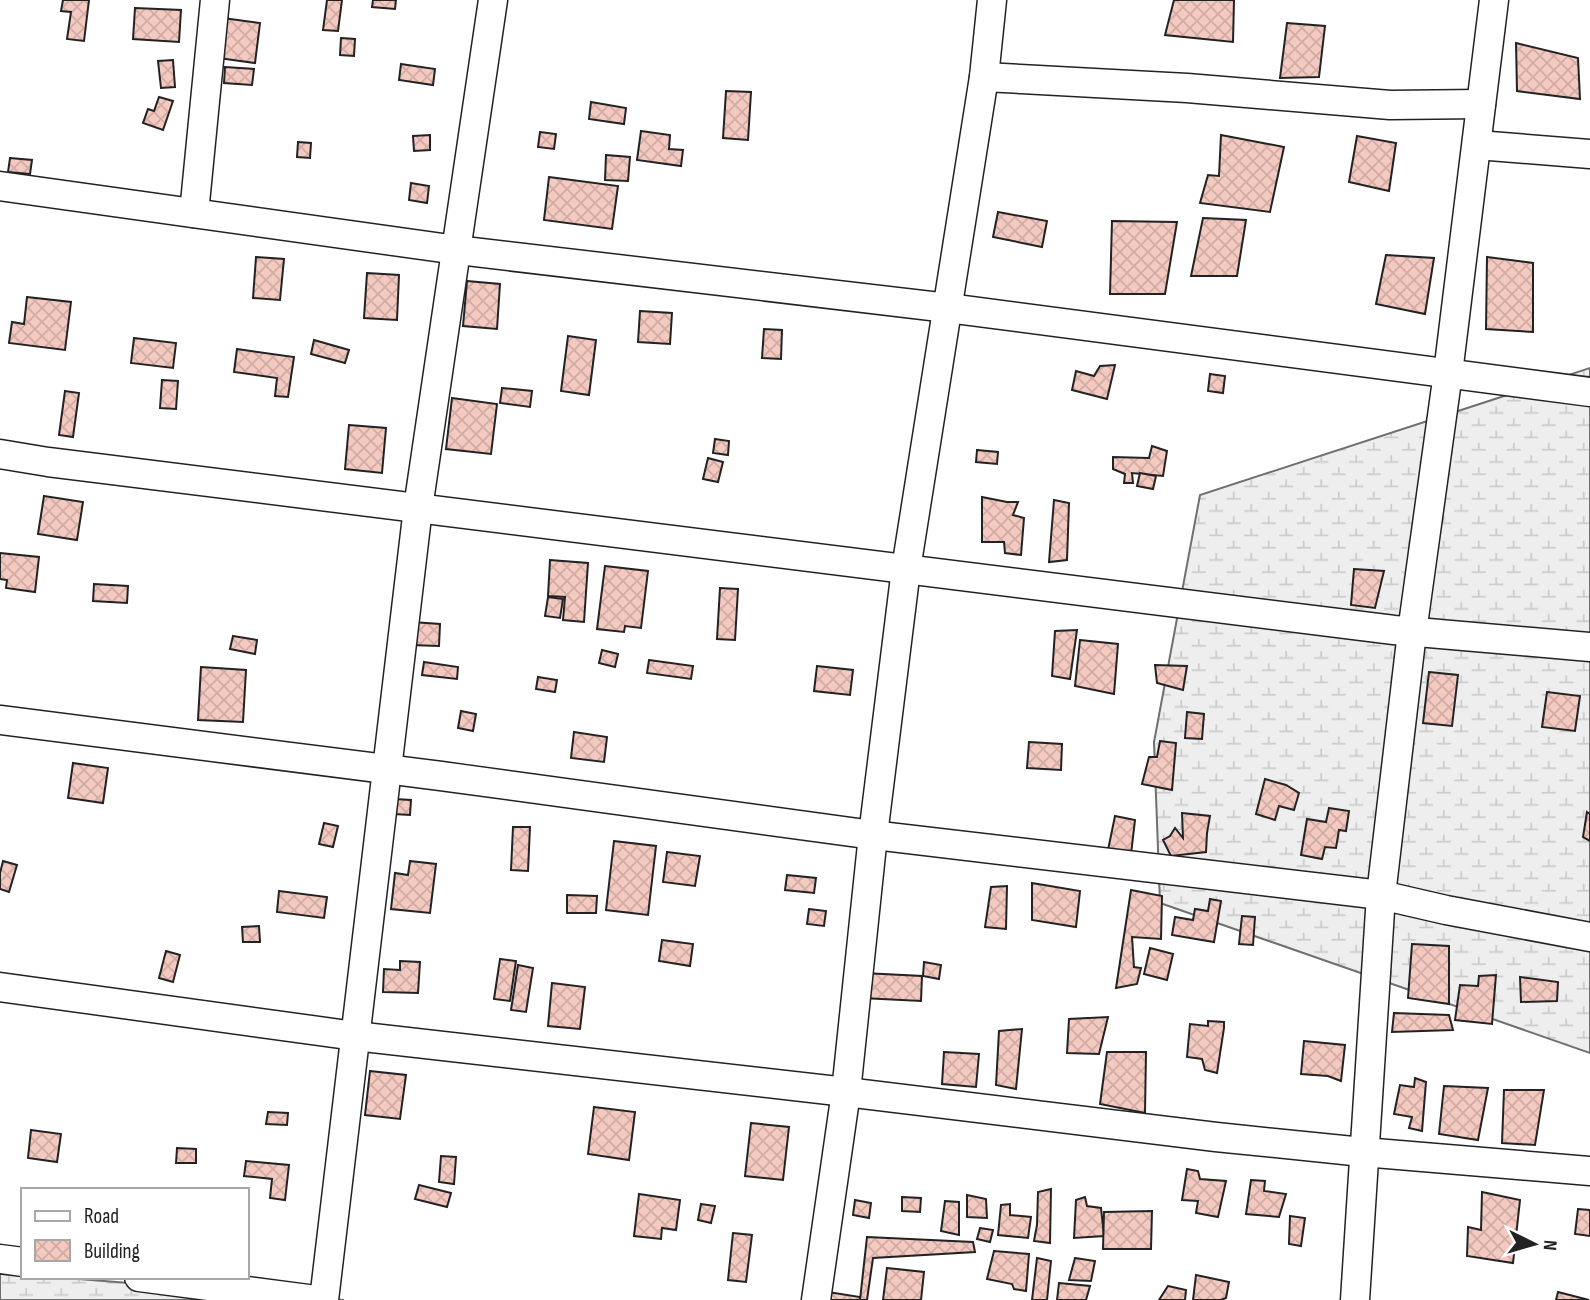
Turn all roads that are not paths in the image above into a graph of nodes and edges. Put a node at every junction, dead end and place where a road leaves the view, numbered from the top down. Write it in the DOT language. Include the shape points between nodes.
graph roads {
  1 [pos="215,0"];
  2 [pos="493,0"];
  3 [pos="992,0"];
  4 [pos="1494,0"];
  5 [pos="984,77"];
  6 [pos="1481,104"];
  7 [pos="1477,145"];
  8 [pos="1590,154"];
  9 [pos="0,186"];
  10 [pos="194,213"];
  11 [pos="457,250"];
  12 [pos="948,308"];
  13 [pos="1448,373"];
  14 [pos="1590,392"];
  15 [pos="0,453"];
  16 [pos="418,508"];
  17 [pos="906,569"];
  18 [pos="1412,632"];
  19 [pos="1590,647"];
  20 [pos="0,720"];
  21 [pos="387,769"];
  22 [pos="873,835"];
  23 [pos="1381,895"];
  24 [pos="1590,937"];
  25 [pos="0,987"];
  26 [pos="355,1036"];
  27 [pos="846,1092"];
  28 [pos="1363,1152"];
  29 [pos="1590,1171"];
  30 [pos="0,1259"];
  31 [pos="21,1262"];
  32 [pos="154,1279"];
  33 [pos="316,1300"];
  34 [pos="324,1300"];
  35 [pos="817,1300"];
  36 [pos="1355,1300"];
  1 -- 10 [label="street"];
  2 -- 11 [label="street"];
  3 -- 5 [label="street"];
  4 -- 6 [label="street"];
  5 -- 6 [label="street" via="1390,105"];
  5 -- 12 [label="street"];
  6 -- 7 [label="street"];
  7 -- 8 [label="street"];
  7 -- 13 [label="street"];
  9 -- 10 [label="street"];
  10 -- 11 [label="street"];
  11 -- 12 [label="street"];
  11 -- 16 [label="street"];
  12 -- 13 [label="street"];
  12 -- 17 [label="street"];
  13 -- 14 [label="street"];
  13 -- 18 [label="street"];
  15 -- 16 [label="street"];
  16 -- 17 [label="street"];
  16 -- 21 [label="street"];
  17 -- 18 [label="street"];
  17 -- 22 [label="street"];
  18 -- 19 [label="street"];
  18 -- 23 [label="street"];
  20 -- 21 [label="street"];
  21 -- 22 [label="street"];
  21 -- 26 [label="street"];
  22 -- 23 [label="street"];
  22 -- 27 [label="street"];
  23 -- 24 [label="street"];
  23 -- 28 [label="street"];
  25 -- 26 [label="street"];
  26 -- 27 [label="street"];
  26 -- 34 [label="street"];
  27 -- 28 [label="street"];
  27 -- 35 [label="street"];
  28 -- 29 [label="street"];
  28 -- 36 [label="street"];
  30 -- 31 [label="street"];
  32 -- 33 [label="street"];
}
